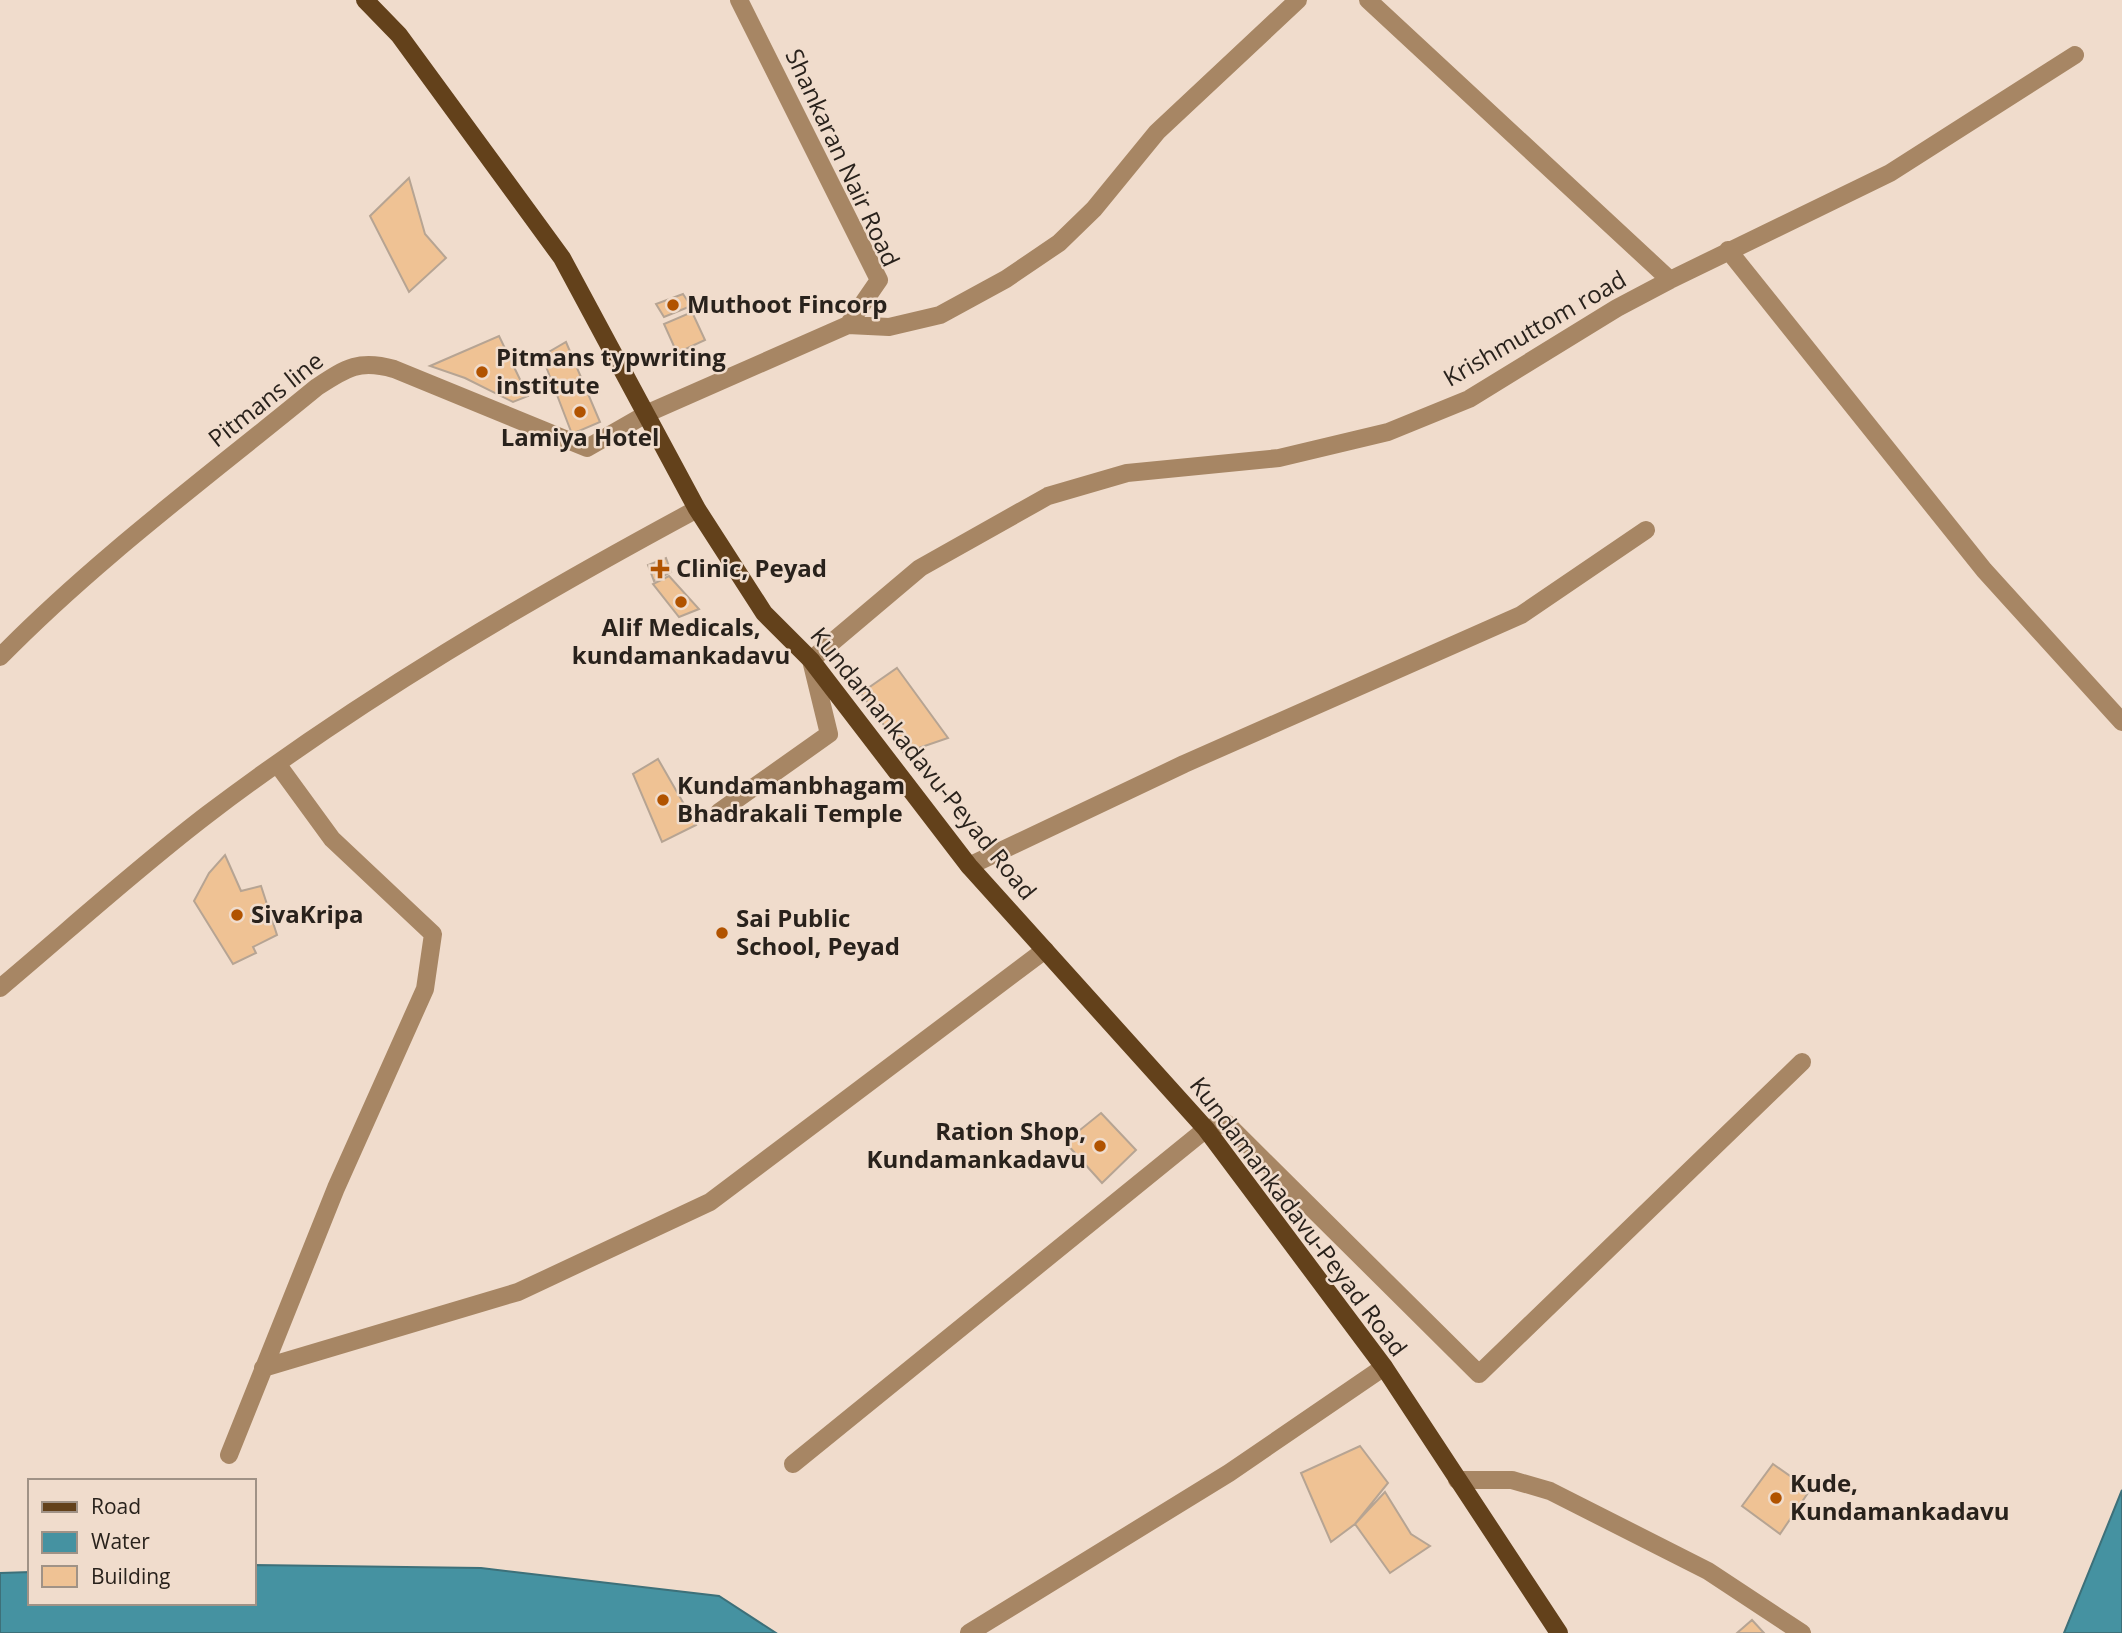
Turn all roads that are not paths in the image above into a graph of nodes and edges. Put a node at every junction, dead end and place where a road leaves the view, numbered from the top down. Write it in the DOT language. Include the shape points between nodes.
graph roads {
  1 [pos="365,0"];
  2 [pos="739,0"];
  3 [pos="1298,0"];
  4 [pos="1368,0"];
  5 [pos="2075,55"];
  6 [pos="1728,250"];
  7 [pos="1670,280"];
  8 [pos="848,325"];
  9 [pos="648,413"];
  10 [pos="697,509"];
  11 [pos="1646,530"];
  12 [pos="0,657"];
  13 [pos="811,660"];
  14 [pos="2122,722"];
  15 [pos="278,765"];
  16 [pos="719,812"];
  17 [pos="969,866"];
  18 [pos="1045,950"];
  19 [pos="0,988"];
  20 [pos="1802,1062"];
  21 [pos="1206,1129"];
  22 [pos="1384,1367"];
  23 [pos="263,1368"];
  24 [pos="229,1455"];
  25 [pos="793,1464"];
  26 [pos="1457,1480"];
  27 [pos="969,1633"];
  28 [pos="1559,1633"];
  29 [pos="1801,1633"];
  1 -- 9 [label="main road, Kundamankadavu-Peyad Road" via="399,35 562,258"];
  2 -- 8 [label="street, Shankaran Nair Road" via="878,280"];
  3 -- 8 [label="street" via="1157,132 1094,209 1059,243 1006,279 940,314 890,327"];
  4 -- 7 [label="street"];
  5 -- 6 [label="street, Krishmuttom road" via="1890,173"];
  6 -- 7 [label="street, Krishmuttom road"];
  6 -- 14 [label="street" via="1984,570"];
  7 -- 13 [label="street, Krishmuttom road" via="1469,399 1388,432 1279,458 1127,473 1048,496 920,568"];
  8 -- 9 [label="street"];
  9 -- 10 [label="main road, Kundamankadavu-Peyad Road"];
  9 -- 12 [label="street, Pitmans line" via="587,448 394,369 372,363 344,370 317,387 45,610"];
  10 -- 13 [label="main road, Kundamankadavu-Peyad Road" via="764,613"];
  10 -- 15 [label="street" via="498,620 396,683"];
  11 -- 17 [label="street" via="1521,615 1184,764"];
  13 -- 16 [label="street" via="830,734"];
  13 -- 17 [label="main road, Kundamankadavu-Peyad Road"];
  15 -- 19 [label="street" via="208,814"];
  15 -- 23 [label="street" via="332,839 433,934 425,989 336,1188"];
  17 -- 18 [label="main road, Kundamankadavu-Peyad Road"];
  18 -- 21 [label="main road, Kundamankadavu-Peyad Road"];
  18 -- 23 [label="street" via="710,1202 518,1292"];
  20 -- 21 [label="street" via="1479,1374 1226,1123"];
  21 -- 22 [label="main road, Kundamankadavu-Peyad Road"];
  21 -- 25 [label="street"];
  22 -- 26 [label="main road, Kundamankadavu-Peyad Road"];
  22 -- 27 [label="street" via="1228,1473"];
  23 -- 24 [label="street"];
  26 -- 28 [label="main road, Kundamankadavu-Peyad Road"];
  26 -- 29 [label="street" via="1512,1480 1549,1491 1708,1571"];
}
